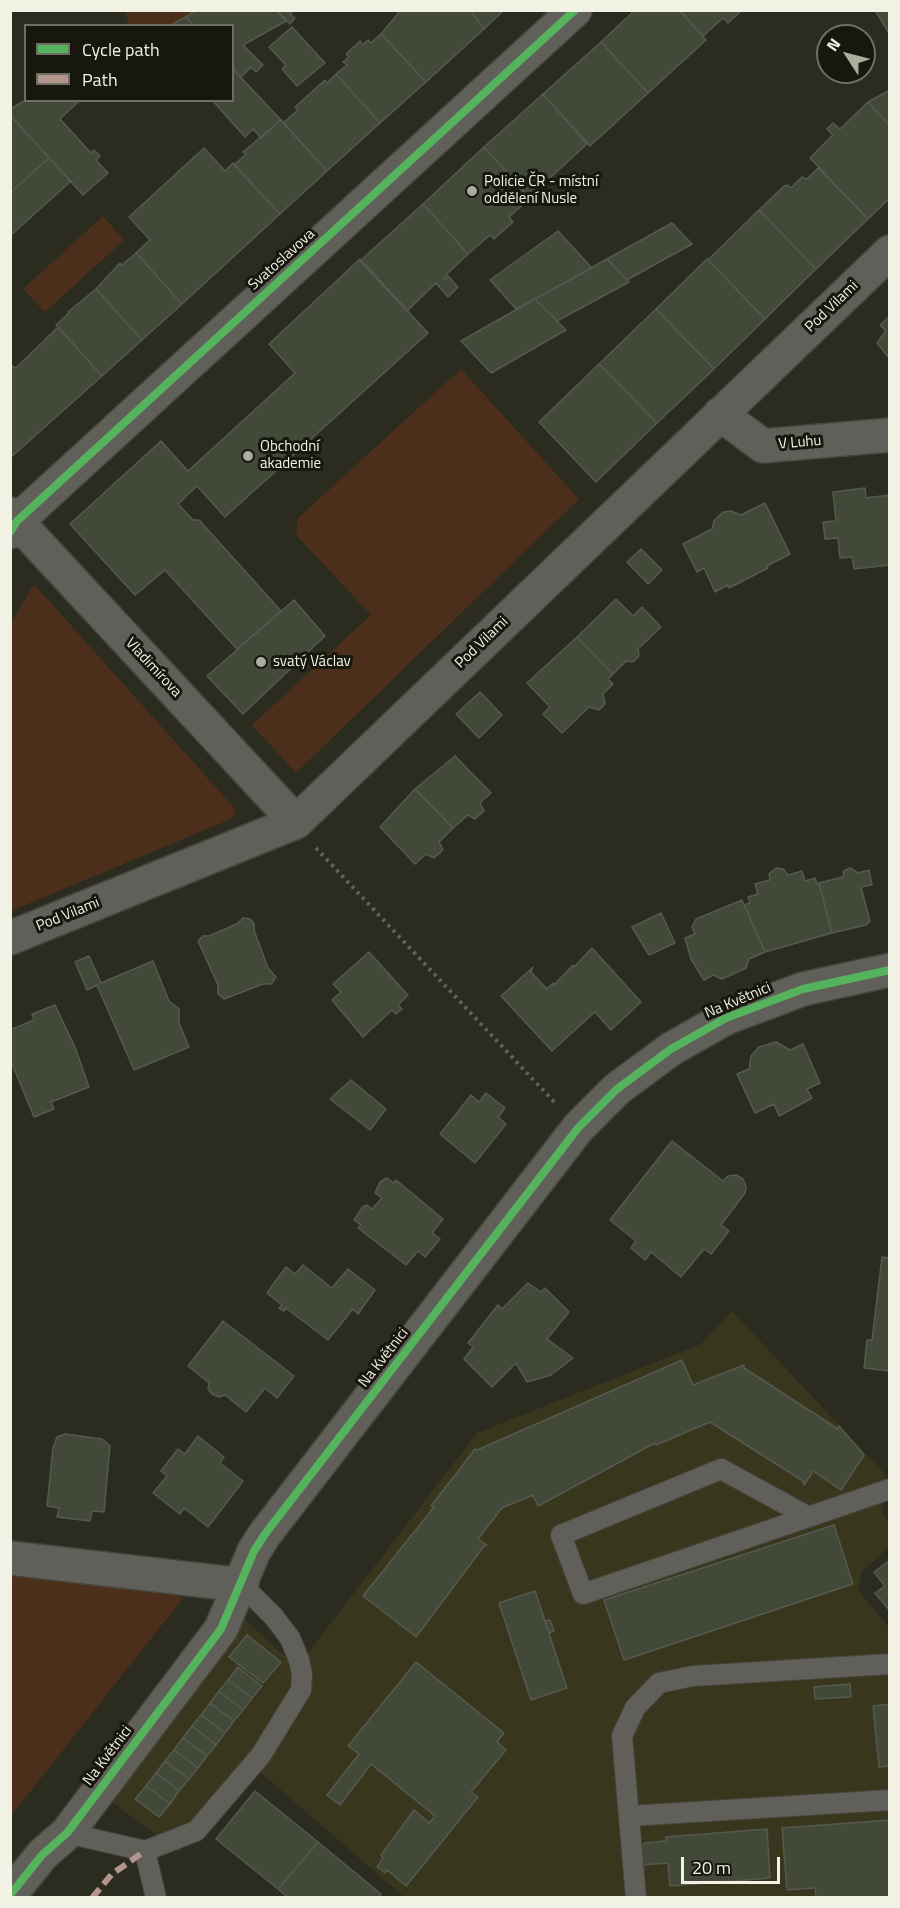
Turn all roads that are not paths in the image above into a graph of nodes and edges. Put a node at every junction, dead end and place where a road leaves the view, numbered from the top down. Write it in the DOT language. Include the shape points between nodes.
graph roads {
  1 [pos="575,10"];
  2 [pos="890,252"];
  3 [pos="720,414"];
  4 [pos="890,435"];
  5 [pos="13,522"];
  6 [pos="302,831"];
  7 [pos="10,938"];
  8 [pos="890,970"];
  9 [pos="890,1489"];
  10 [pos="807,1516"];
  11 [pos="10,1558"];
  12 [pos="242,1585"];
  13 [pos="890,1664"];
  14 [pos="890,1800"];
  15 [pos="629,1816"];
  16 [pos="67,1833"];
  17 [pos="146,1851"];
  18 [pos="10,1895"];
  19 [pos="156,1898"];
  20 [pos="636,1898"];
  1 -- 5 [label="street, Svatoslavova"];
  2 -- 3 [label="street, Pod Vilami"];
  3 -- 4 [label="street, V Luhu" via="763,446"];
  3 -- 6 [label="street, Pod Vilami"];
  5 -- 6 [label="street, Vladimírova"];
  6 -- 7 [label="street, Pod Vilami"];
  8 -- 12 [label="street, Na Květnici" via="803,989 726,1018 671,1049 617,1089 578,1128 265,1534 254,1551"];
  9 -- 10 [label="lane"];
  10 -- 10 [label="lane" via="721,1469 561,1534 583,1594"];
  11 -- 12 [label="street"];
  12 -- 16 [label="street, Na Květnici" via="221,1629"];
  12 -- 17 [label="lane" via="290,1638 299,1660 301,1690 261,1755 196,1831"];
  13 -- 15 [label="lane" via="693,1676 659,1683 635,1708 622,1736"];
  14 -- 15 [label="lane"];
  15 -- 20 [label="lane"];
  16 -- 17 [label="lane"];
  16 -- 18 [label="street, Na Květnici" via="42,1855"];
  17 -- 19 [label="lane"];
}
